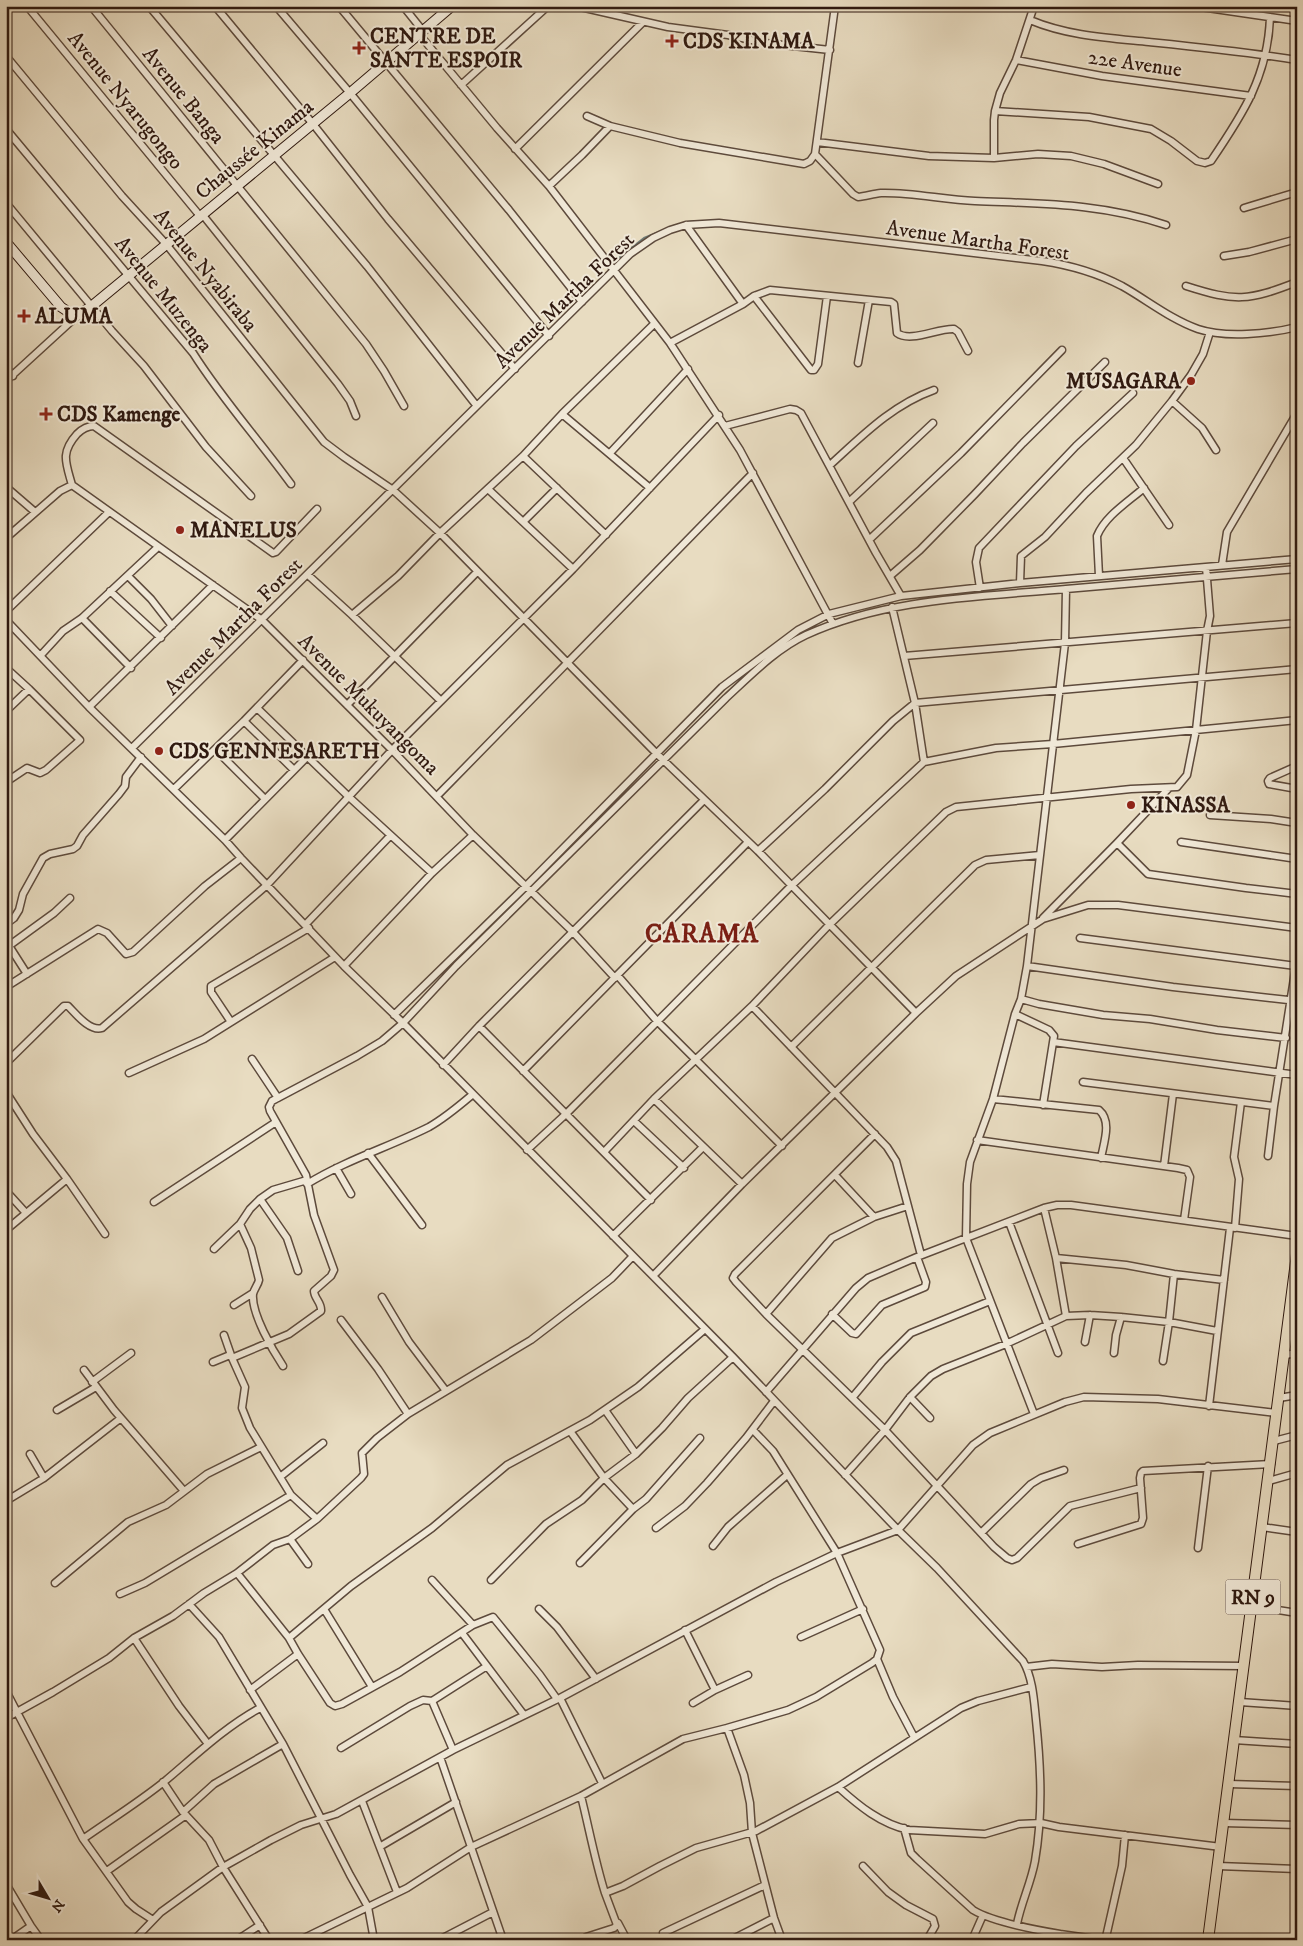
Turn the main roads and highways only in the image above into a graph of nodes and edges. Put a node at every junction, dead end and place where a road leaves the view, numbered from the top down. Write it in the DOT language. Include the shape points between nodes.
graph roads {
  1 [pos="1297,1254"];
  2 [pos="1293,1317"];
  3 [pos="1209,1939"];
  1 -- 2 [label="main road, RN 9"];
  2 -- 3 [label="main road, RN 9" via="1277,1412"];
}
